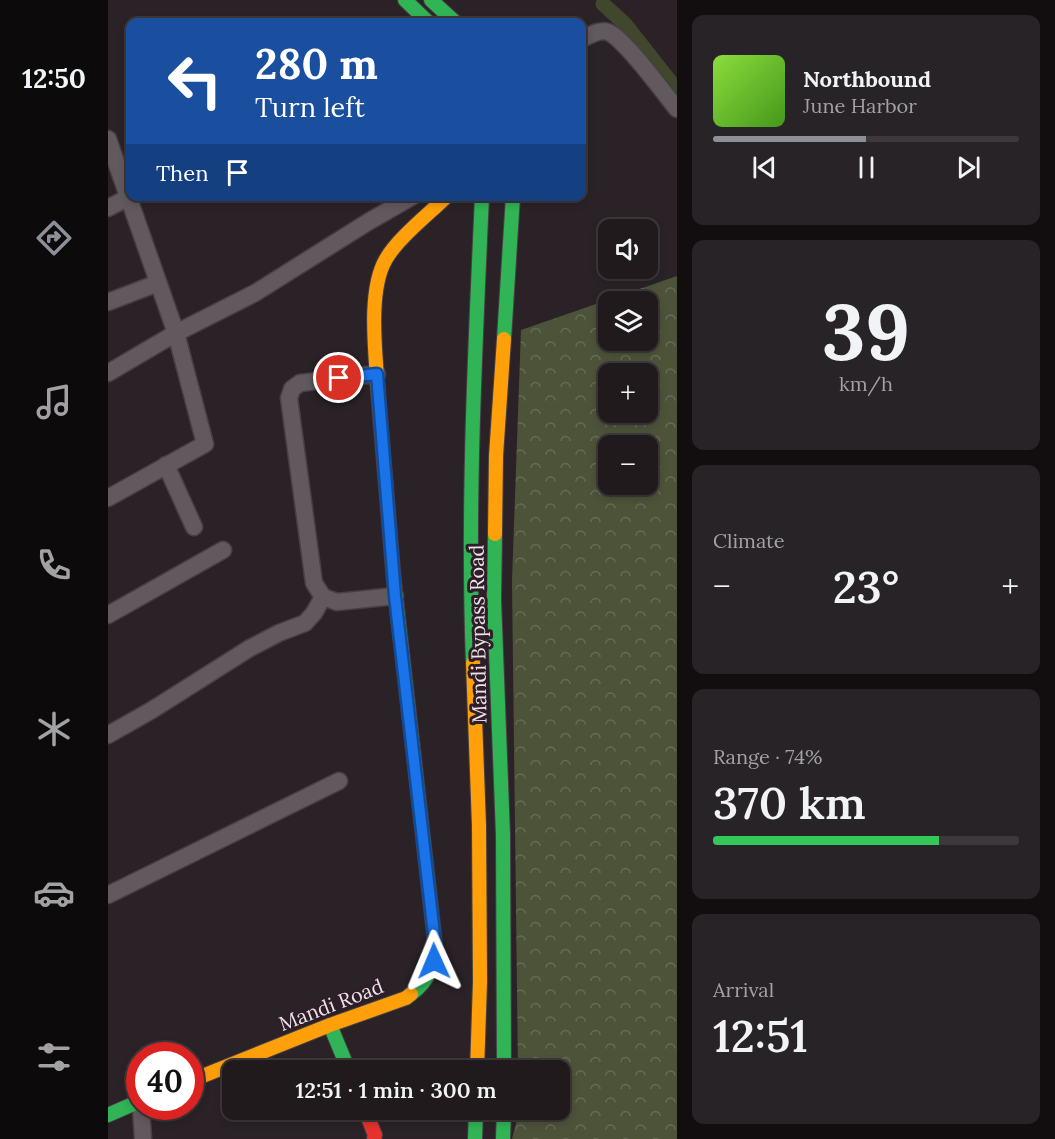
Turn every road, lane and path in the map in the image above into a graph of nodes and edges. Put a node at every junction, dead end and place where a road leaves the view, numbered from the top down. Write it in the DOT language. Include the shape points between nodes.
graph roads {
  1 [pos="405,0"];
  2 [pos="431,0"];
  3 [pos="424,18"];
  4 [pos="451,18"];
  5 [pos="586,37"];
  6 [pos="677,109"];
  7 [pos="108,139"];
  8 [pos="126,189"];
  9 [pos="126,199"];
  10 [pos="130,201"];
  11 [pos="404,201"];
  12 [pos="447,201"];
  13 [pos="482,201"];
  14 [pos="513,201"];
  15 [pos="108,208"];
  16 [pos="158,283"];
  17 [pos="108,302"];
  18 [pos="176,333"];
  19 [pos="108,373"];
  20 [pos="377,374"];
  21 [pos="166,465"];
  22 [pos="108,498"];
  23 [pos="194,527"];
  24 [pos="223,550"];
  25 [pos="395,596"];
  26 [pos="323,597"];
  27 [pos="108,615"];
  28 [pos="108,735"];
  29 [pos="339,781"];
  30 [pos="108,895"];
  31 [pos="330,1025"];
  32 [pos="344,1060"];
  33 [pos="477,1060"];
  34 [pos="504,1060"];
  35 [pos="204,1075"];
  36 [pos="126,1107"];
  37 [pos="108,1115"];
  38 [pos="142,1120"];
  39 [pos="369,1120"];
  40 [pos="476,1120"];
  41 [pos="504,1120"];
  42 [pos="143,1139"];
  43 [pos="374,1139"];
  44 [pos="475,1139"];
  45 [pos="503,1139"];
  1 -- 3 [label="main road"];
  2 -- 4 [label="main road"];
  5 -- 6 [label="street" via="598,32 615,36"];
  7 -- 8 [label="street"];
  9 -- 15 [label="street"];
  10 -- 16 [label="street"];
  11 -- 18 [label="street" via="255,293"];
  12 -- 20 [label="main road, Mandi Road" via="398,243 385,260 376,283"];
  13 -- 33 [label="main road, Mandi Bypass Road" via="472,432 471,617 479,826"];
  14 -- 34 [label="main road, Mandi Bypass Road" via="496,456 494,599 503,835"];
  16 -- 17 [label="street"];
  16 -- 18 [label="street"];
  18 -- 19 [label="street"];
  18 -- 21 [label="street" via="205,444"];
  20 -- 25 [label="main road, Mandi Road"];
  20 -- 26 [label="street" via="300,383 289,398 314,583"];
  21 -- 22 [label="street"];
  21 -- 23 [label="street"];
  24 -- 27 [label="street"];
  25 -- 26 [label="street" via="337,602"];
  25 -- 31 [label="main road, Mandi Road" via="434,961 427,978 406,998"];
  26 -- 28 [label="street" via="305,623 250,648"];
  29 -- 30 [label="street"];
  31 -- 32 [label="main road"];
  31 -- 35 [label="main road, Mandi Road"];
  36 -- 37 [label="main road"];
  38 -- 42 [label="street"];
  39 -- 43 [label="main road"];
  40 -- 44 [label="main road"];
  41 -- 45 [label="main road"];
}
